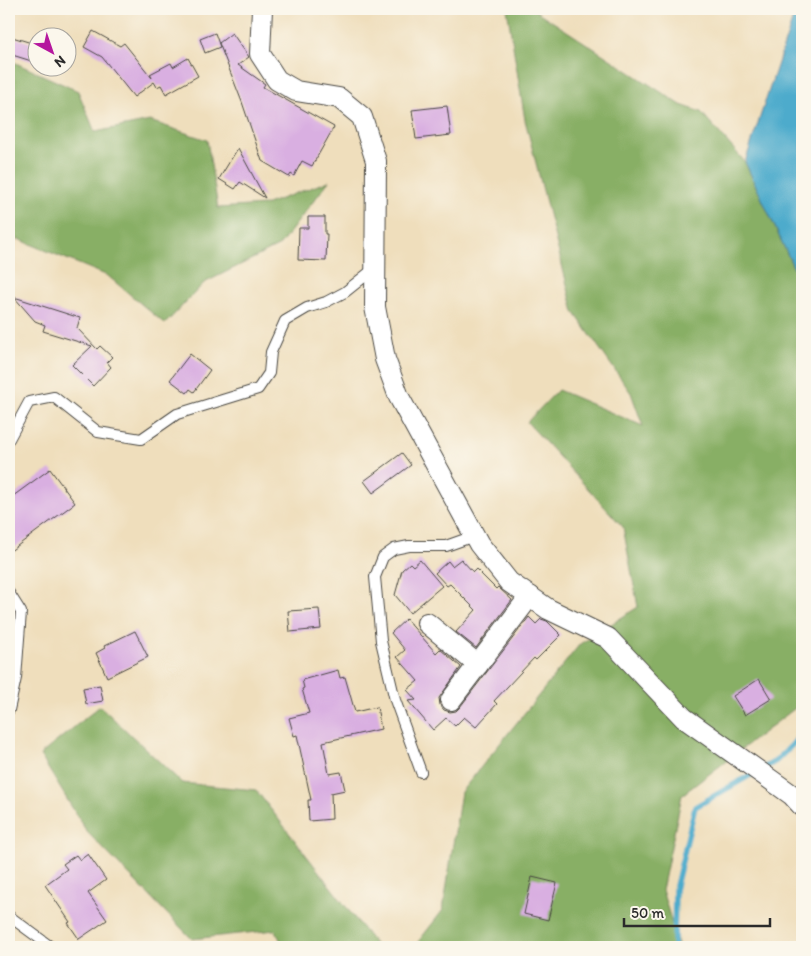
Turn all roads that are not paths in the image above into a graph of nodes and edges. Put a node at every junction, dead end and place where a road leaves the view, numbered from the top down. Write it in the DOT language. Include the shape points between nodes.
graph roads {
  1 [pos="262,9"];
  2 [pos="375,268"];
  3 [pos="9,439"];
  4 [pos="474,536"];
  5 [pos="9,593"];
  6 [pos="530,596"];
  7 [pos="427,623"];
  8 [pos="478,665"];
  9 [pos="451,700"];
  10 [pos="9,710"];
  11 [pos="421,772"];
  12 [pos="802,806"];
  13 [pos="9,916"];
  14 [pos="50,947"];
  1 -- 2 [label="street" via="260,54 277,80 296,91 339,98 362,117 376,160"];
  2 -- 3 [label="lane" via="345,292 285,321 271,352 269,373 258,389 177,414 141,439 98,432 54,397 29,402"];
  2 -- 4 [label="street" via="378,324 385,359 399,397"];
  4 -- 6 [label="street" via="509,582"];
  4 -- 11 [label="lane" via="446,546 394,549 383,557 375,577 381,641 395,700"];
  5 -- 10 [label="lane" via="21,612 16,678"];
  6 -- 8 [label="street"];
  6 -- 12 [label="street" via="548,609 608,638 684,718 792,795"];
  7 -- 8 [label="street"];
  8 -- 9 [label="street"];
  13 -- 14 [label="lane"];
}
